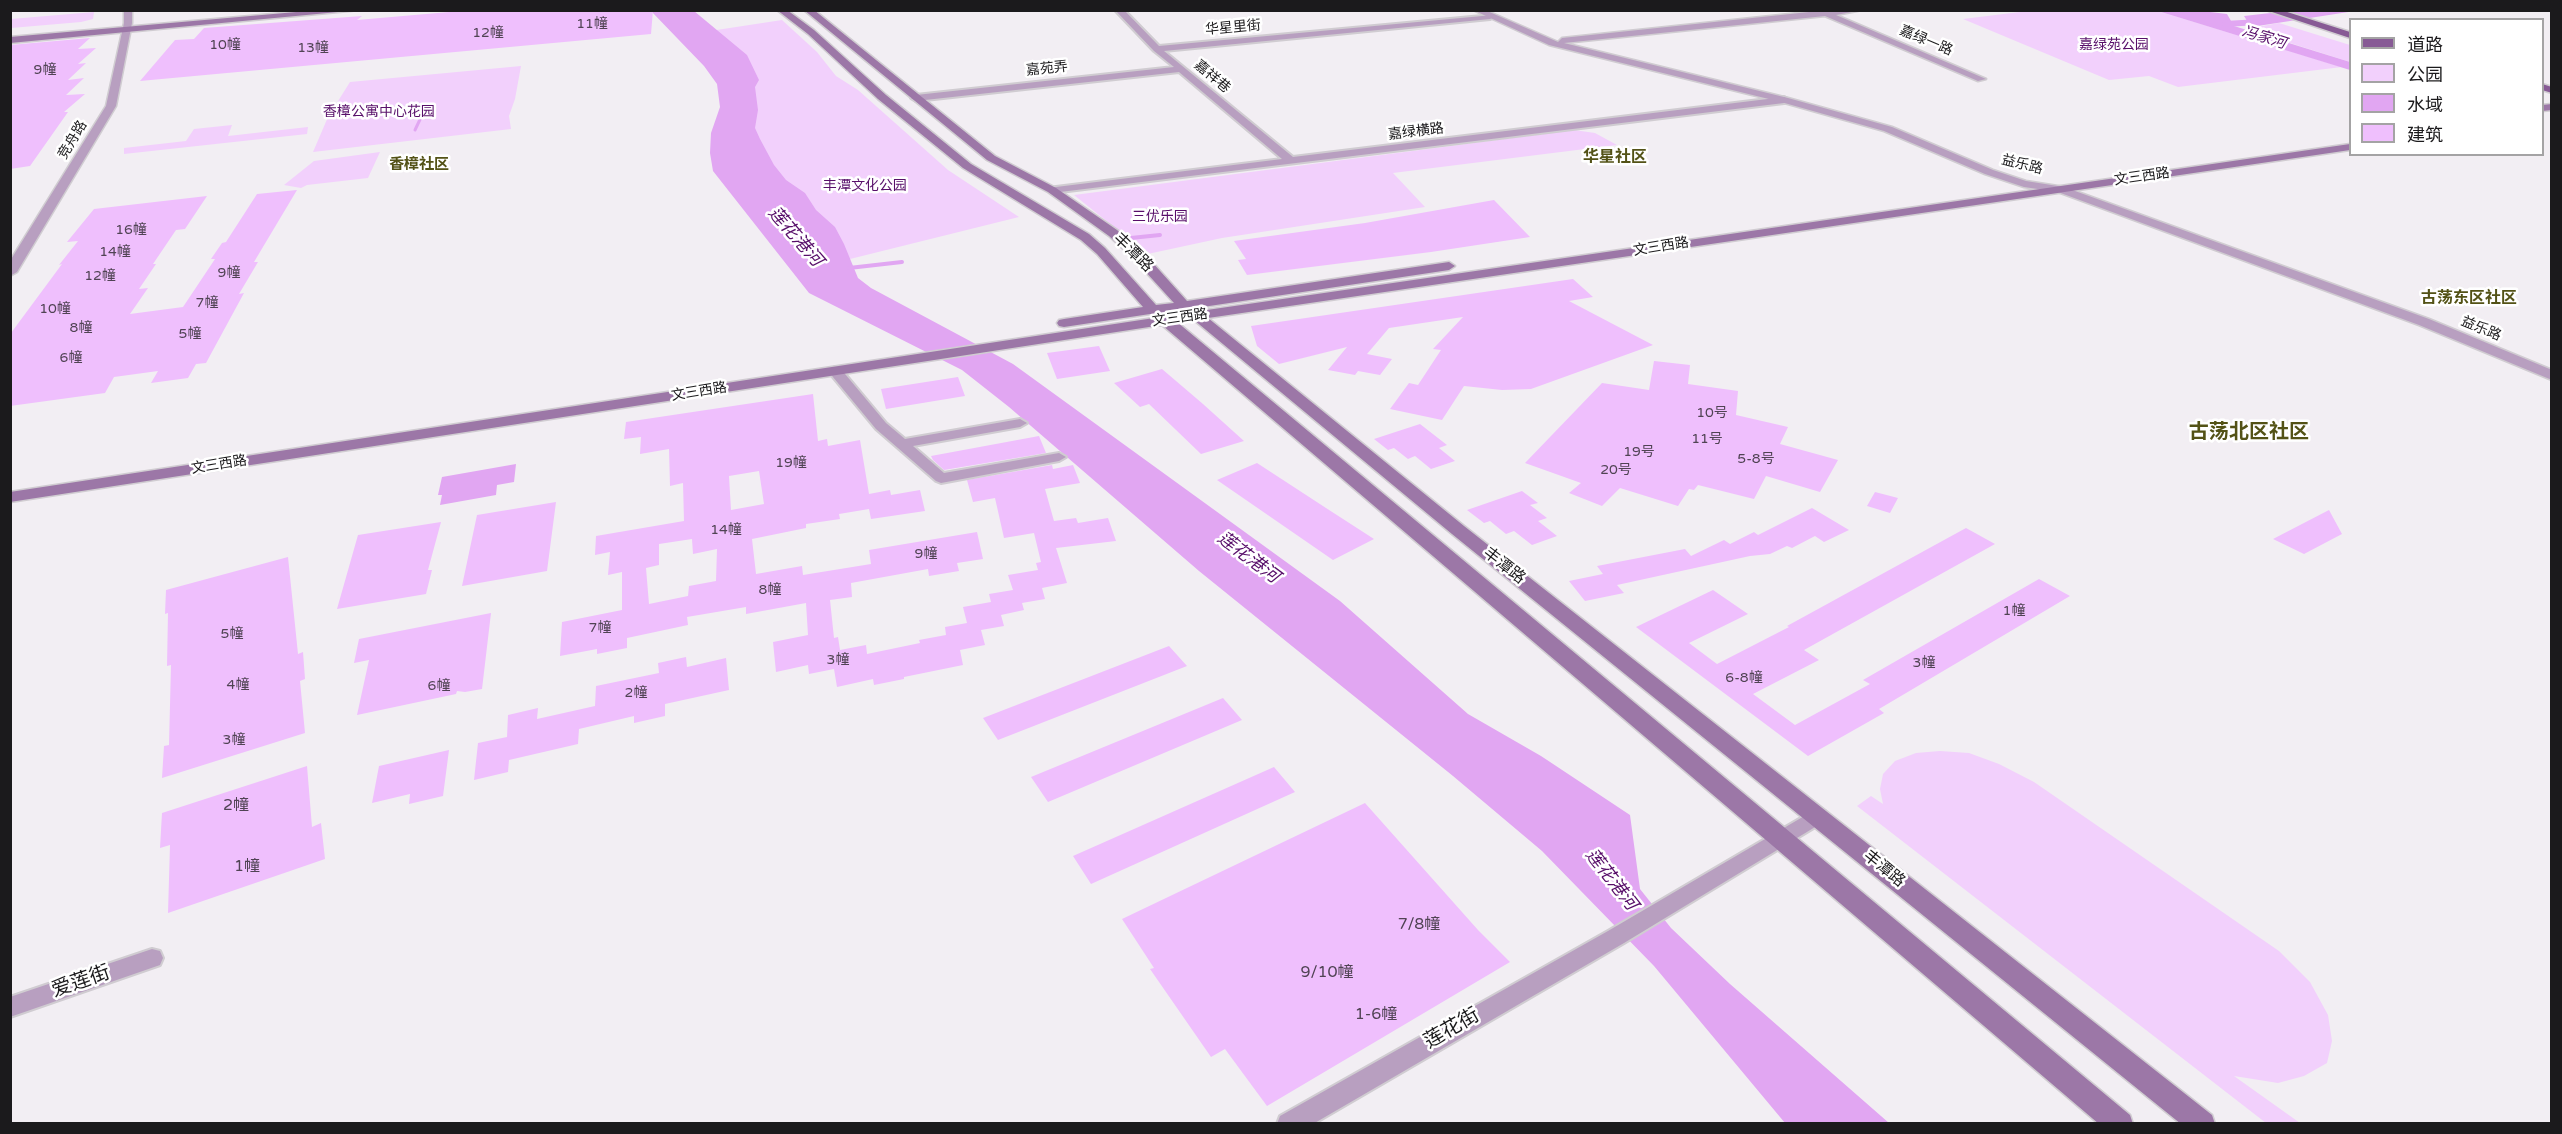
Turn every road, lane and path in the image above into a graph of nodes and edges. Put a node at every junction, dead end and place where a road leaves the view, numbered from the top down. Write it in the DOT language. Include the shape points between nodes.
graph roads {
  1 [pos="128,10"];
  2 [pos="285,10"];
  3 [pos="356,10"];
  4 [pos="782,10"];
  5 [pos="808,10"];
  6 [pos="1119,10"];
  7 [pos="1477,10"];
  8 [pos="1858,10"];
  9 [pos="2286,10"];
  10 [pos="2272,11"];
  11 [pos="1823,12"];
  12 [pos="1490,17"];
  13 [pos="127,27"];
  14 [pos="2349,30"];
  15 [pos="10,33"];
  16 [pos="2349,36"];
  17 [pos="10,40"];
  18 [pos="1552,43"];
  19 [pos="1157,49"];
  20 [pos="1182,69"];
  21 [pos="1981,79"];
  22 [pos="916,98"];
  23 [pos="1784,100"];
  24 [pos="2552,106"];
  25 [pos="2545,116"];
  26 [pos="2349,136"];
  27 [pos="2349,147"];
  28 [pos="1291,160"];
  29 [pos="2024,184"];
  30 [pos="2060,189"];
  31 [pos="1052,190"];
  32 [pos="10,273"];
  33 [pos="1183,304"];
  34 [pos="1152,309"];
  35 [pos="1198,315"];
  36 [pos="1167,320"];
  37 [pos="898,355"];
  38 [pos="836,371"];
  39 [pos="2552,376"];
  40 [pos="1020,423"];
  41 [pos="901,444"];
  42 [pos="1059,457"];
  43 [pos="10,485"];
  44 [pos="10,498"];
  45 [pos="1818,816"];
  46 [pos="1780,839"];
  47 [pos="152,958"];
  48 [pos="10,1007"];
  49 [pos="1289,1124"];
  50 [pos="2120,1124"];
  51 [pos="2202,1124"];
  1 -- 13 [label="street, 竞舟路"];
  2 -- 13 [label="main road"];
  3 -- 13 [label="main road"];
  4 -- 34 [label="main road, 丰潭路" via="967,165 1085,237"];
  5 -- 22 [label="main road, 丰潭路"];
  6 -- 19 [label="street, 嘉祥巷"];
  7 -- 12 [label="street, 益乐路"];
  8 -- 11 [label="street"];
  9 -- 14 [label="main road"];
  10 -- 16 [label="main road"];
  11 -- 18 [label="street"];
  11 -- 21 [label="street, 嘉绿一路"];
  12 -- 18 [label="street, 益乐路"];
  12 -- 19 [label="street, 华星里街"];
  13 -- 15 [label="main road"];
  13 -- 17 [label="main road"];
  13 -- 32 [label="street, 竞舟路" via="111,106"];
  18 -- 23 [label="street, 益乐路"];
  19 -- 20 [label="street, 嘉祥巷"];
  20 -- 22 [label="street, 嘉苑弄"];
  20 -- 28 [label="street, 嘉祥巷"];
  22 -- 31 [label="main road, 丰潭路" via="991,158"];
  23 -- 28 [label="street, 嘉绿横路"];
  23 -- 29 [label="street, 益乐路" via="1888,129"];
  24 -- 25 [label="main road"];
  26 -- 29 [label="main road, 文三西路"];
  27 -- 30 [label="main road, 文三西路"];
  28 -- 31 [label="street, 嘉绿横路"];
  29 -- 30 [label="street, 益乐路"];
  29 -- 33 [label="main road, 文三西路"];
  30 -- 35 [label="main road, 文三西路"];
  30 -- 39 [label="street, 益乐路" via="2424,322"];
  31 -- 33 [label="main road, 丰潭路" via="1128,246"];
  33 -- 34 [label="main road, 文三西路"];
  33 -- 35 [label="main road, 丰潭路"];
  34 -- 36 [label="main road, 丰潭路"];
  34 -- 37 [label="main road, 文三西路" via="979,336"];
  35 -- 36 [label="main road, 文三西路"];
  35 -- 45 [label="main road, 丰潭路" via="1458,530"];
  36 -- 37 [label="main road, 文三西路"];
  36 -- 46 [label="main road, 丰潭路"];
  37 -- 38 [label="main road, 文三西路"];
  37 -- 43 [label="main road, 文三西路"];
  38 -- 41 [label="street"];
  38 -- 44 [label="main road, 文三西路"];
  40 -- 41 [label="street"];
  41 -- 42 [label="street" via="941,478"];
  45 -- 46 [label="street"];
  45 -- 51 [label="main road, 丰潭路"];
  46 -- 49 [label="street, 莲花街"];
  46 -- 50 [label="main road, 丰潭路"];
  47 -- 48 [label="street, 爱莲街"];
}
